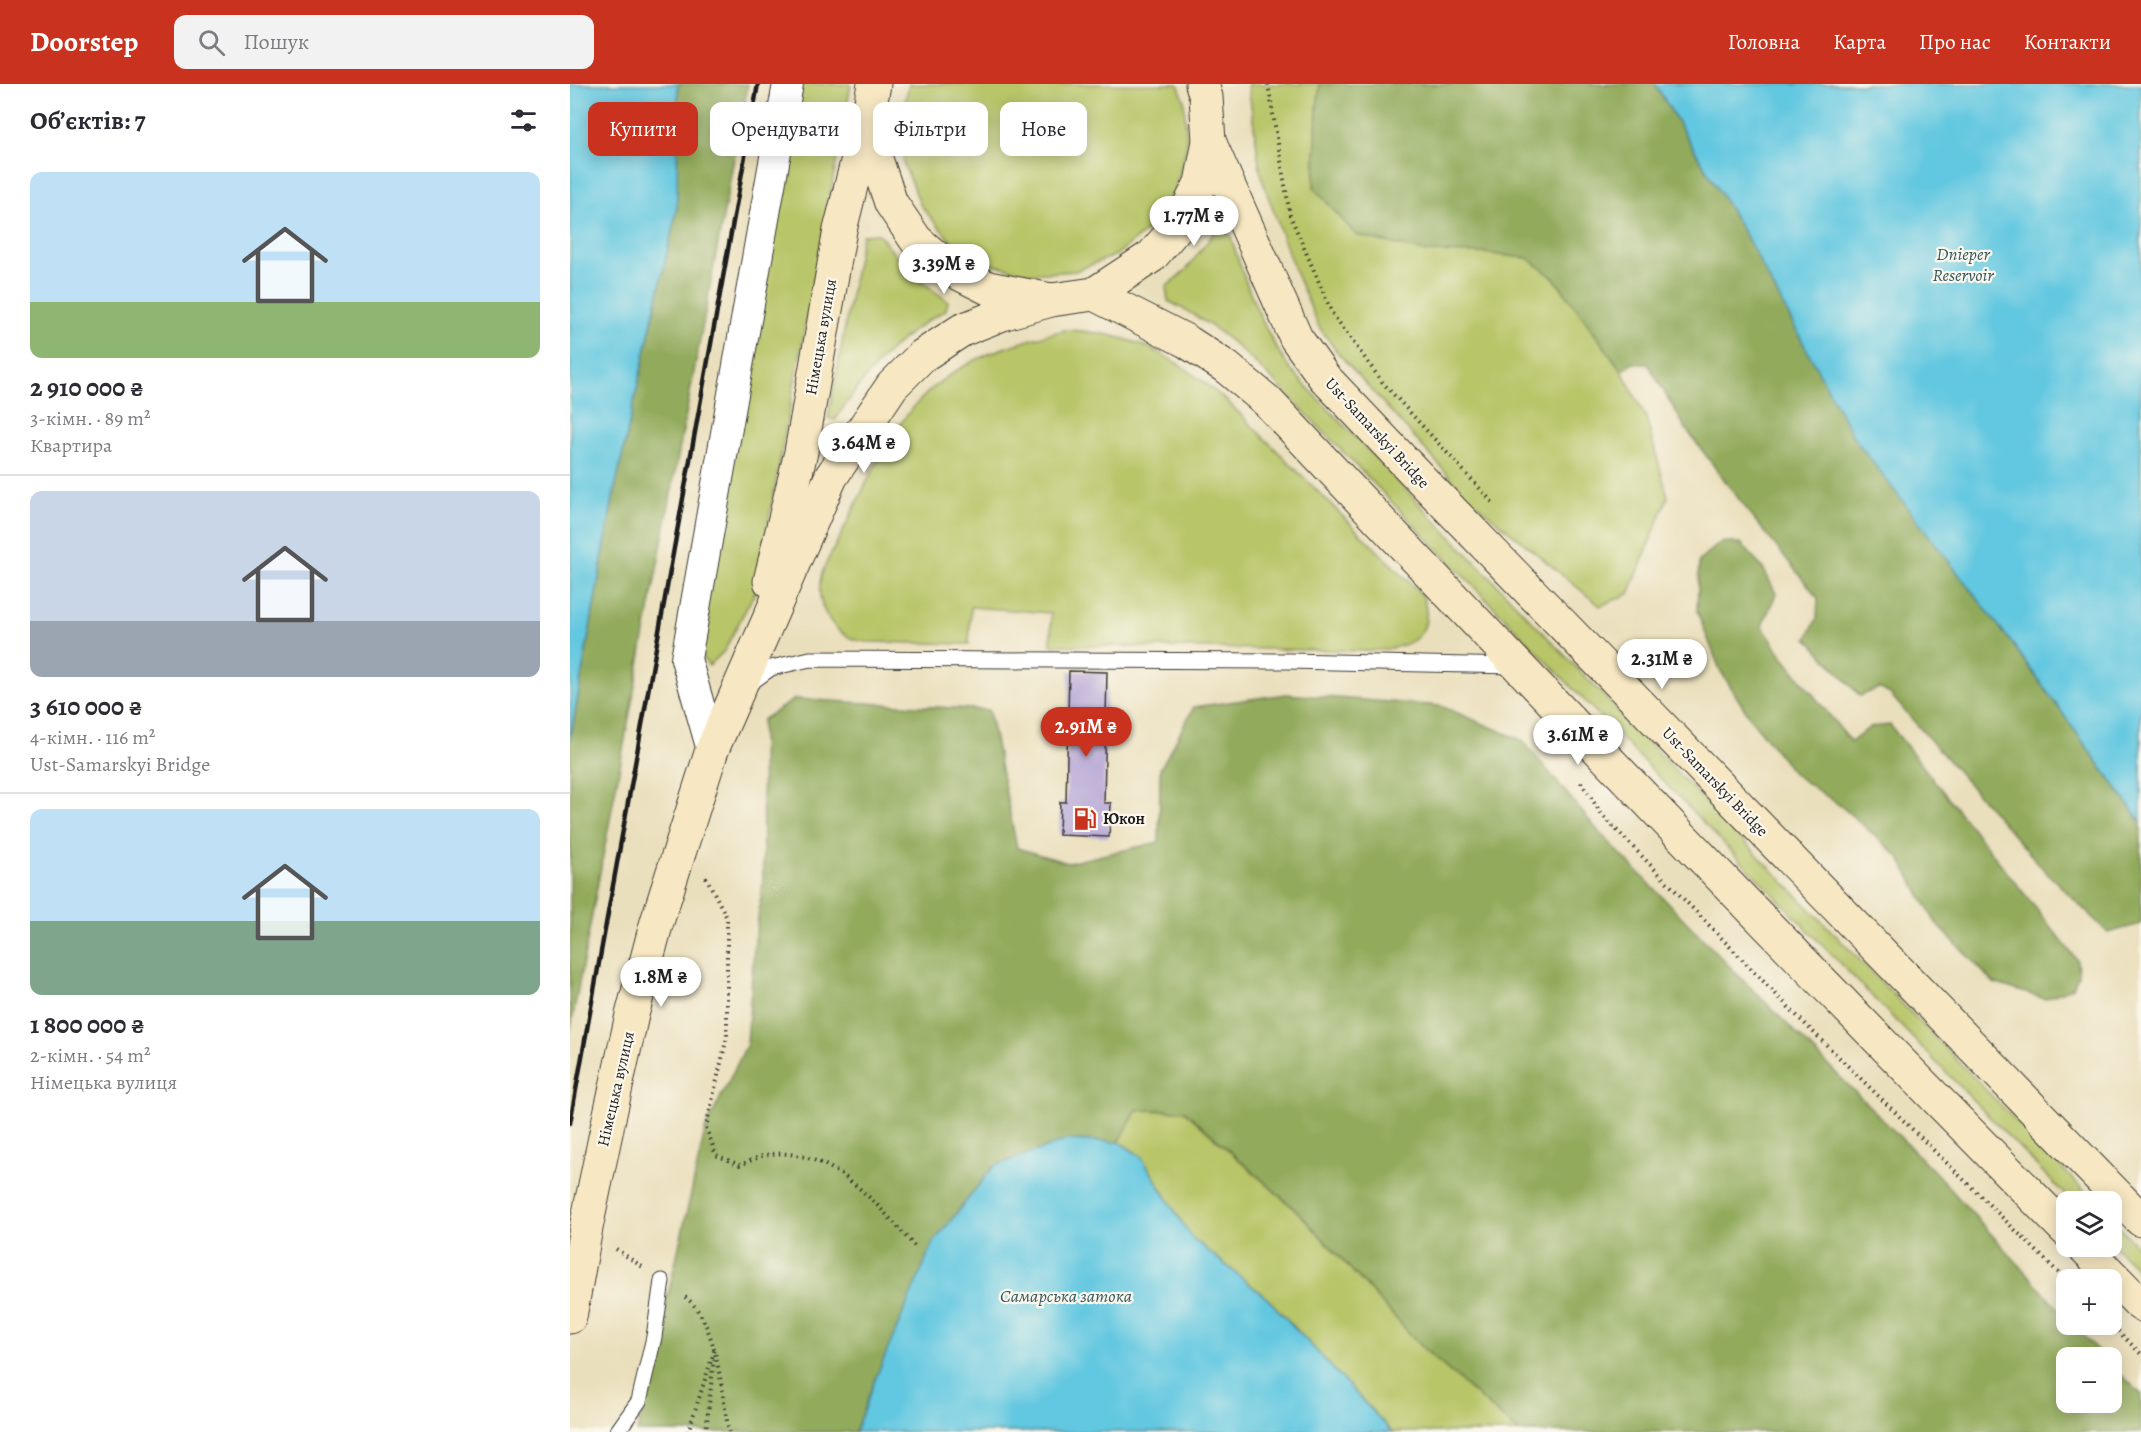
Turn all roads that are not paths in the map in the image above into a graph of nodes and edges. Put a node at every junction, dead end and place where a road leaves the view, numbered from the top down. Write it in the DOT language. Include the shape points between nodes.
graph roads {
  1 [pos="788,84"];
  2 [pos="874,84"];
  3 [pos="1206,88"];
  4 [pos="868,119"];
  5 [pos="1209,141"];
  6 [pos="1094,294"];
  7 [pos="1051,300"];
  8 [pos="1517,666"];
  9 [pos="735,694"];
  10 [pos="712,750"];
  11 [pos="2056,1220"];
  12 [pos="2141,1220"];
  13 [pos="2094,1257"];
  14 [pos="662,1281"];
  15 [pos="2141,1305"];
  16 [pos="570,1317"];
  17 [pos="617,1432"];
  1 -- 10 [label="street" via="686,659"];
  2 -- 4 [label="main road, Німецька вулиця"];
  3 -- 5 [label="main road"];
  4 -- 7 [label="main road" via="891,203 916,240 948,268 987,288"];
  4 -- 9 [label="main road, Німецька вулиця" via="840,230 793,485 772,574"];
  5 -- 6 [label="main road" via="1201,183 1181,222 1152,256"];
  5 -- 12 [label="main road, Ust-Samarskyi Bridge" via="1296,338 1324,377"];
  6 -- 7 [label="main road"];
  6 -- 8 [label="main road" via="1186,341 1227,367 1266,401"];
  7 -- 9 [label="main road, Німецька вулиця" via="962,330 922,356 892,386 831,477"];
  8 -- 9 [label="lane" via="810,659 771,668"];
  8 -- 11 [label="main road"];
  9 -- 10 [label="main road, Німецька вулиця"];
  10 -- 16 [label="main road, Німецька вулиця" via="656,925 632,1015"];
  13 -- 15 [label="main road"];
  14 -- 17 [label="lane" via="639,1401"];
}
